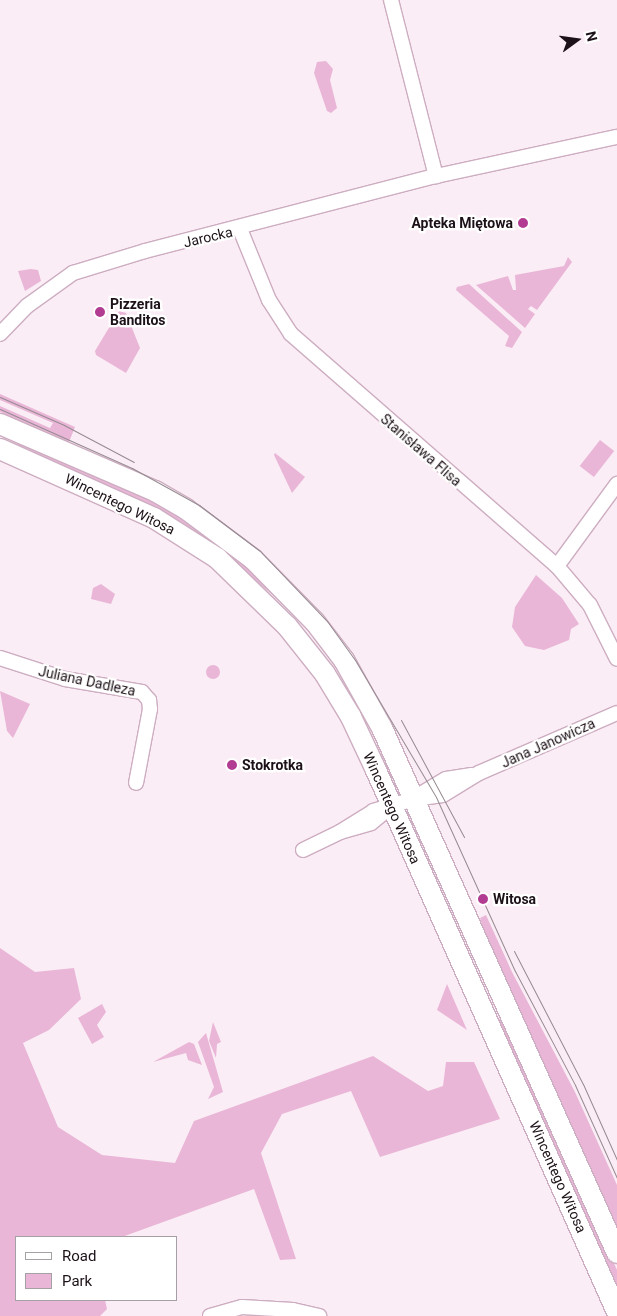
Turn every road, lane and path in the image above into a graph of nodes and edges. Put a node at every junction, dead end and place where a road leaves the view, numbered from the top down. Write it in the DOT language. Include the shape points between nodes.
graph roads {
  1 [pos="391,0"];
  2 [pos="617,137"];
  3 [pos="436,176"];
  4 [pos="240,229"];
  5 [pos="0,334"];
  6 [pos="0,424"];
  7 [pos="0,449"];
  8 [pos="617,484"];
  9 [pos="557,566"];
  10 [pos="0,658"];
  11 [pos="617,659"];
  12 [pos="617,713"];
  13 [pos="136,783"];
  14 [pos="414,798"];
  15 [pos="392,807"];
  16 [pos="303,850"];
  17 [pos="617,1253"];
  18 [pos="617,1312"];
  19 [pos="210,1316"];
  20 [pos="319,1316"];
  1 -- 3 [label="street"];
  2 -- 3 [label="street, Jarocka"];
  3 -- 4 [label="street, Jarocka"];
  4 -- 5 [label="street, Jarocka" via="145,251 73,273 27,306"];
  4 -- 9 [label="street, Stanisława Flisa" via="269,300 291,334"];
  6 -- 14 [label="main road, Wincentego Witosa" via="154,491 186,509 253,559 315,622 344,660 382,728"];
  7 -- 15 [label="main road, Wincentego Witosa" via="154,518 217,558 256,593 288,626 325,674 350,717"];
  8 -- 9 [label="street"];
  9 -- 11 [label="street, Stanisława Flisa" via="590,605"];
  10 -- 13 [label="street, Juliana Dadleza" via="65,679 142,692 149,700 150,709"];
  12 -- 14 [label="street, Jana Janowicza" via="479,774 446,779"];
  14 -- 15 [label="street, Jana Janowicza"];
  14 -- 17 [label="main road, Wincentego Witosa"];
  15 -- 16 [label="street, Jana Janowicza" via="371,823 340,832"];
  15 -- 18 [label="main road, Wincentego Witosa"];
  19 -- 20 [label="street" via="242,1307"];
}
